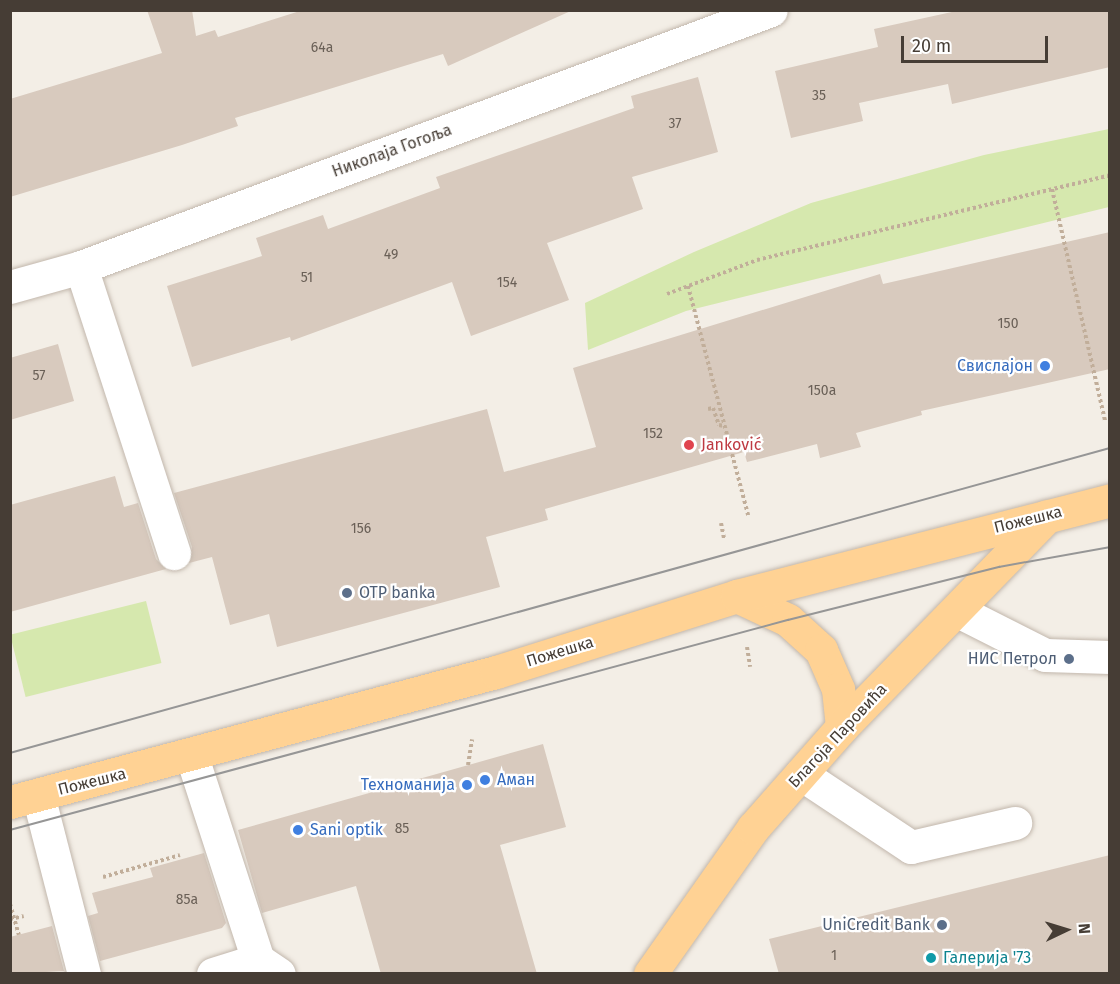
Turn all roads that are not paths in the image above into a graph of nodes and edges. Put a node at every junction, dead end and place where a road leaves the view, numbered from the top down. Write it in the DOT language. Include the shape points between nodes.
graph roads {
  1 [pos="771,10"];
  2 [pos="81,267"];
  3 [pos="10,287"];
  4 [pos="1110,500"];
  5 [pos="1047,516"];
  6 [pos="174,553"];
  7 [pos="737,596"];
  8 [pos="958,611"];
  9 [pos="1110,657"];
  10 [pos="842,728"];
  11 [pos="192,757"];
  12 [pos="801,774"];
  13 [pos="24,799"];
  14 [pos="1015,823"];
  15 [pos="269,967"];
  16 [pos="84,974"];
  17 [pos="213,974"];
  18 [pos="650,974"];
  1 -- 2 [label="street, Николаја Гогоља"];
  2 -- 3 [label="street, Николаја Гогоља"];
  2 -- 6 [label="street"];
  4 -- 5 [label="main road, Пожешка"];
  5 -- 7 [label="main road, Пожешка"];
  5 -- 8 [label="main road, Благоја Паровића"];
  7 -- 10 [label="main road" via="788,620 821,650 838,689"];
  7 -- 11 [label="main road, Пожешка" via="496,672"];
  8 -- 9 [label="street" via="1045,656"];
  8 -- 10 [label="main road, Благоја Паровића"];
  10 -- 12 [label="main road, Благоја Паровића"];
  11 -- 13 [label="main road, Пожешка"];
  11 -- 15 [label="street"];
  12 -- 14 [label="street" via="911,846"];
  12 -- 18 [label="main road, Благоја Паровића" via="740,846"];
  13 -- 16 [label="street" via="62,889"];
  15 -- 17 [label="street"];
}
